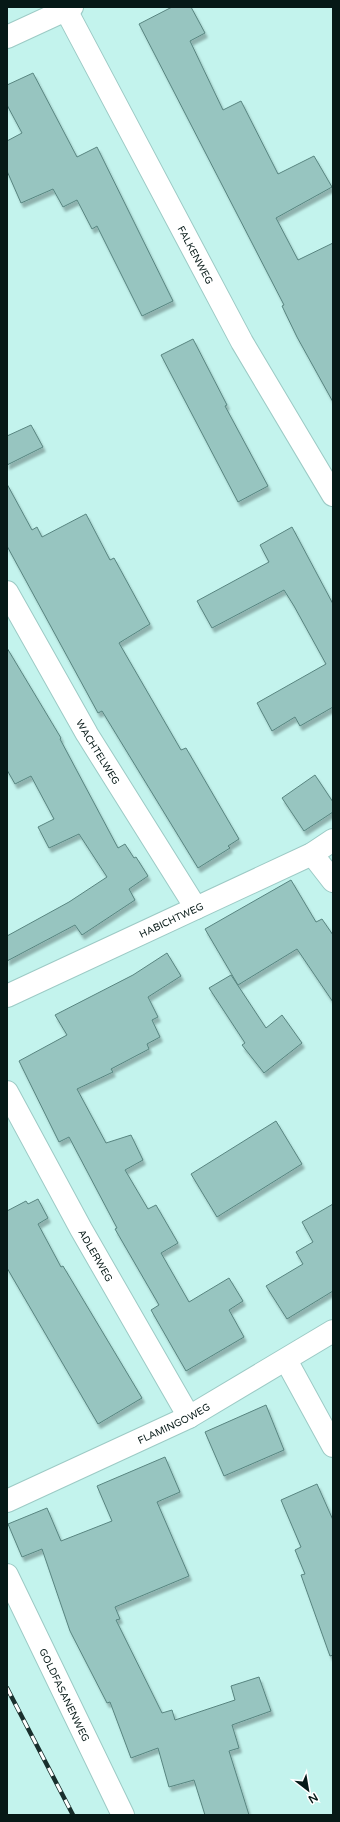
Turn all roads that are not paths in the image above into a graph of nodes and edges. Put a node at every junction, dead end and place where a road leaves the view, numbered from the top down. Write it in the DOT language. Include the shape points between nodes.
graph roads {
  1 [pos="69,9"];
  2 [pos="7,37"];
  3 [pos="333,495"];
  4 [pos="7,592"];
  5 [pos="333,840"];
  6 [pos="312,854"];
  7 [pos="333,881"];
  8 [pos="196,908"];
  9 [pos="7,996"];
  10 [pos="7,1092"];
  11 [pos="333,1331"];
  12 [pos="286,1360"];
  13 [pos="189,1417"];
  14 [pos="333,1446"];
  15 [pos="7,1501"];
  16 [pos="7,1575"];
  17 [pos="123,1815"];
  1 -- 2 [label="street"];
  1 -- 3 [label="street, FALKENWEG" via="242,342"];
  4 -- 8 [label="street, WACHTELWEG" via="87,734"];
  5 -- 6 [label="street, HABICHTWEG"];
  6 -- 7 [label="street"];
  6 -- 8 [label="street, HABICHTWEG"];
  8 -- 9 [label="street, HABICHTWEG"];
  10 -- 13 [label="street, ADLERWEG" via="81,1229"];
  11 -- 12 [label="street, FLAMINGOWEG"];
  12 -- 13 [label="street, FLAMINGOWEG"];
  12 -- 14 [label="street"];
  13 -- 15 [label="street, FLAMINGOWEG"];
  16 -- 17 [label="street, GOLDFASANENWEG"];
}
